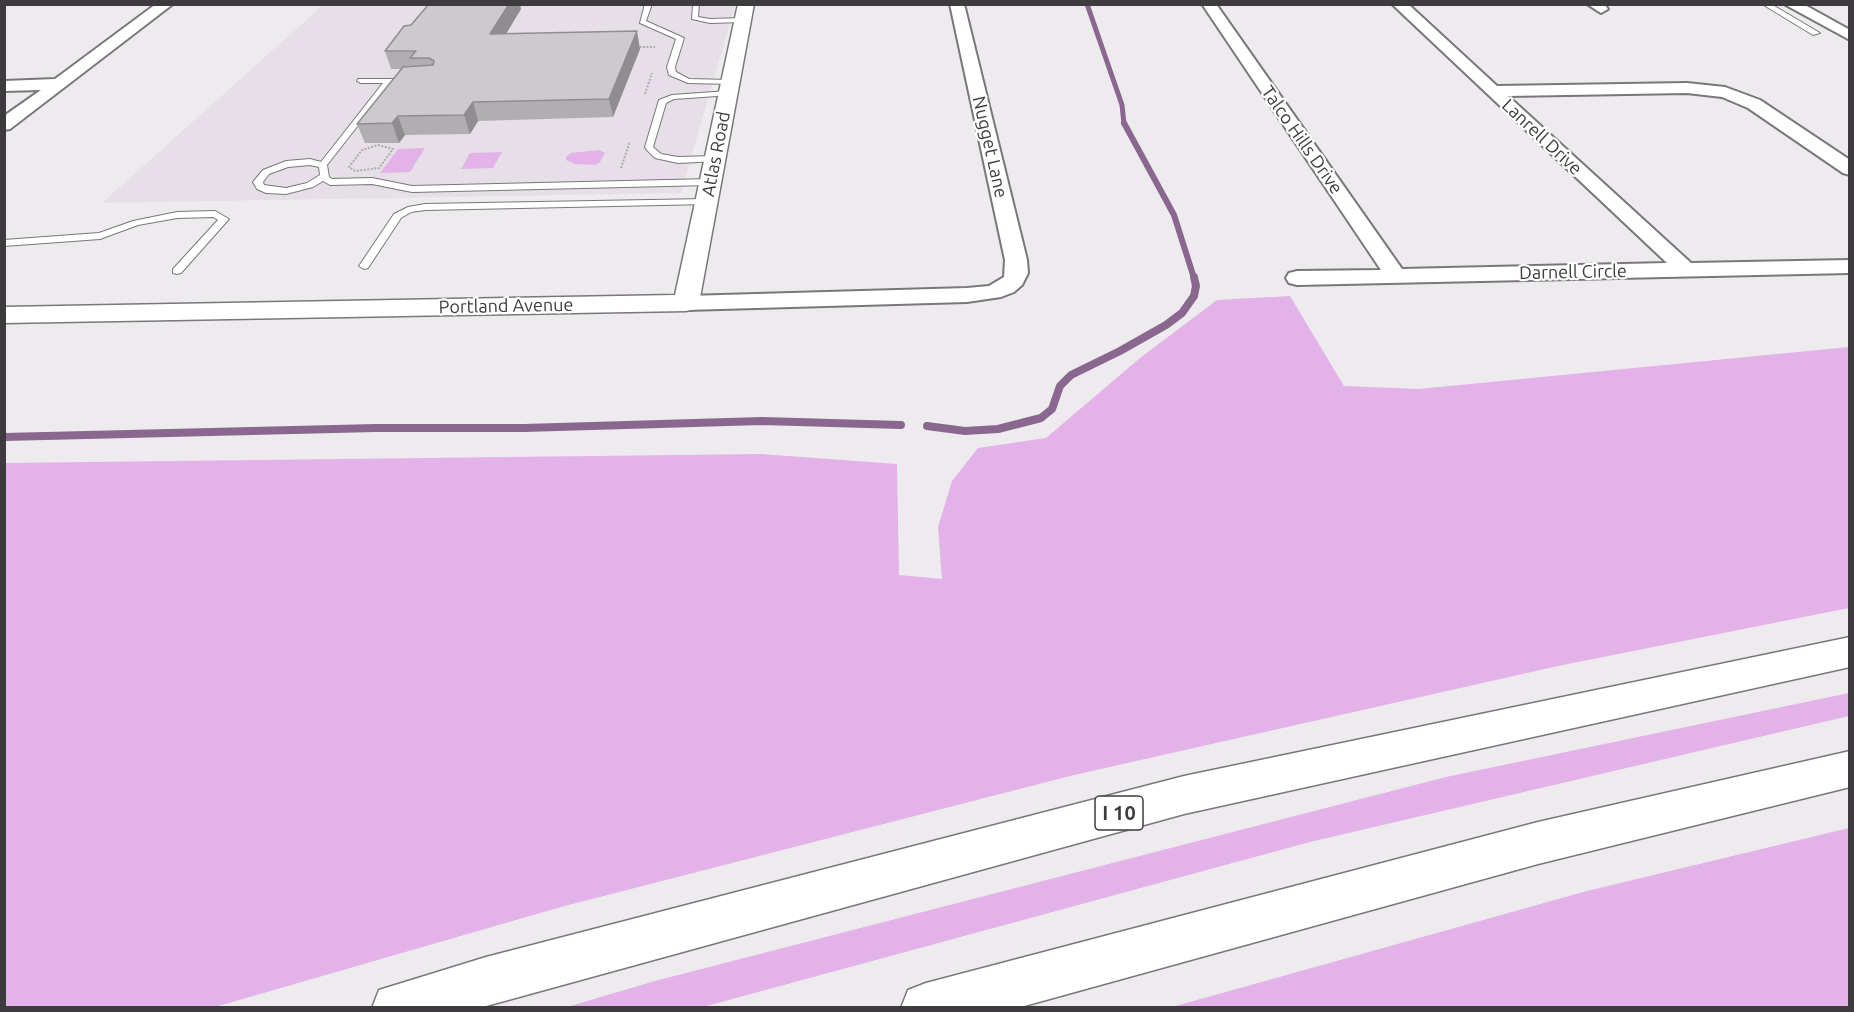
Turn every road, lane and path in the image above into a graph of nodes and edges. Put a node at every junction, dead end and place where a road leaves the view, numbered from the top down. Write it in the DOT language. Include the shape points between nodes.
graph roads {
  1 [pos="166,4"];
  2 [pos="649,4"];
  3 [pos="696,4"];
  4 [pos="957,4"];
  5 [pos="1209,4"];
  6 [pos="1400,4"];
  7 [pos="1765,4"];
  8 [pos="1790,11"];
  9 [pos="744,12"];
  10 [pos="1850,36"];
  11 [pos="661,47"];
  12 [pos="626,48"];
  13 [pos="362,81"];
  14 [pos="389,81"];
  15 [pos="400,81"];
  16 [pos="59,84"];
  17 [pos="4,86"];
  18 [pos="729,88"];
  19 [pos="1492,91"];
  20 [pos="4,125"];
  21 [pos="715,159"];
  22 [pos="324,165"];
  23 [pos="1850,169"];
  24 [pos="364,171"];
  25 [pos="325,176"];
  26 [pos="708,192"];
  27 [pos="4,243"];
  28 [pos="364,266"];
  29 [pos="1850,266"];
  30 [pos="1685,269"];
  31 [pos="177,271"];
  32 [pos="1396,276"];
  33 [pos="1297,278"];
  34 [pos="1006,287"];
  35 [pos="686,303"];
  36 [pos="4,315"];
  37 [pos="1850,652"];
  38 [pos="1850,769"];
  39 [pos="397,1008"];
  40 [pos="926,1008"];
  1 -- 16 [label="street"];
  2 -- 18 [label="lane" via="642,22 680,38 672,73 688,81"];
  3 -- 9 [label="lane" via="694,18 710,21"];
  4 -- 34 [label="street, Nugget Lane" via="1016,260 1017,273"];
  5 -- 32 [label="street, Talco Hills Drive"];
  6 -- 19 [label="street, Lanrell Drive"];
  7 -- 8 [label="lane"];
  8 -- 10 [label="street" via="1815,25"];
  9 -- 18 [label="main road, Atlas Road"];
  11 -- 12 [label="path"];
  13 -- 14 [label="lane"];
  14 -- 15 [label="lane"];
  14 -- 22 [label="lane"];
  16 -- 17 [label="street"];
  16 -- 20 [label="street"];
  18 -- 21 [label="main road, Atlas Road"];
  18 -- 21 [label="lane" via="662,102 649,147 658,156 668,158"];
  19 -- 23 [label="street" via="1687,88 1725,93 1754,104"];
  19 -- 30 [label="street, Lanrell Drive"];
  21 -- 26 [label="main road, Atlas Road"];
  22 -- 25 [label="lane"];
  22 -- 25 [label="lane" via="286,164 266,172 258,182 266,190 286,191 310,185"];
  24 -- 24 [label="path" via="379,168 393,149 378,145 364,148 350,167"];
  25 -- 26 [label="lane" via="330,182 372,181 412,189"];
  26 -- 28 [label="lane" via="408,210 397,216"];
  26 -- 35 [label="main road, Atlas Road"];
  27 -- 31 [label="lane" via="99,236 177,215 215,214 224,219"];
  29 -- 30 [label="street, Darnell Circle"];
  30 -- 32 [label="street, Darnell Circle"];
  32 -- 33 [label="street, Darnell Circle"];
  34 -- 35 [label="street, Portland Avenue" via="967,296"];
  35 -- 36 [label="main road, Portland Avenue"];
  37 -- 39 [label="main road, I 10" via="1185,795"];
  38 -- 40 [label="main road" via="1538,843"];
}
